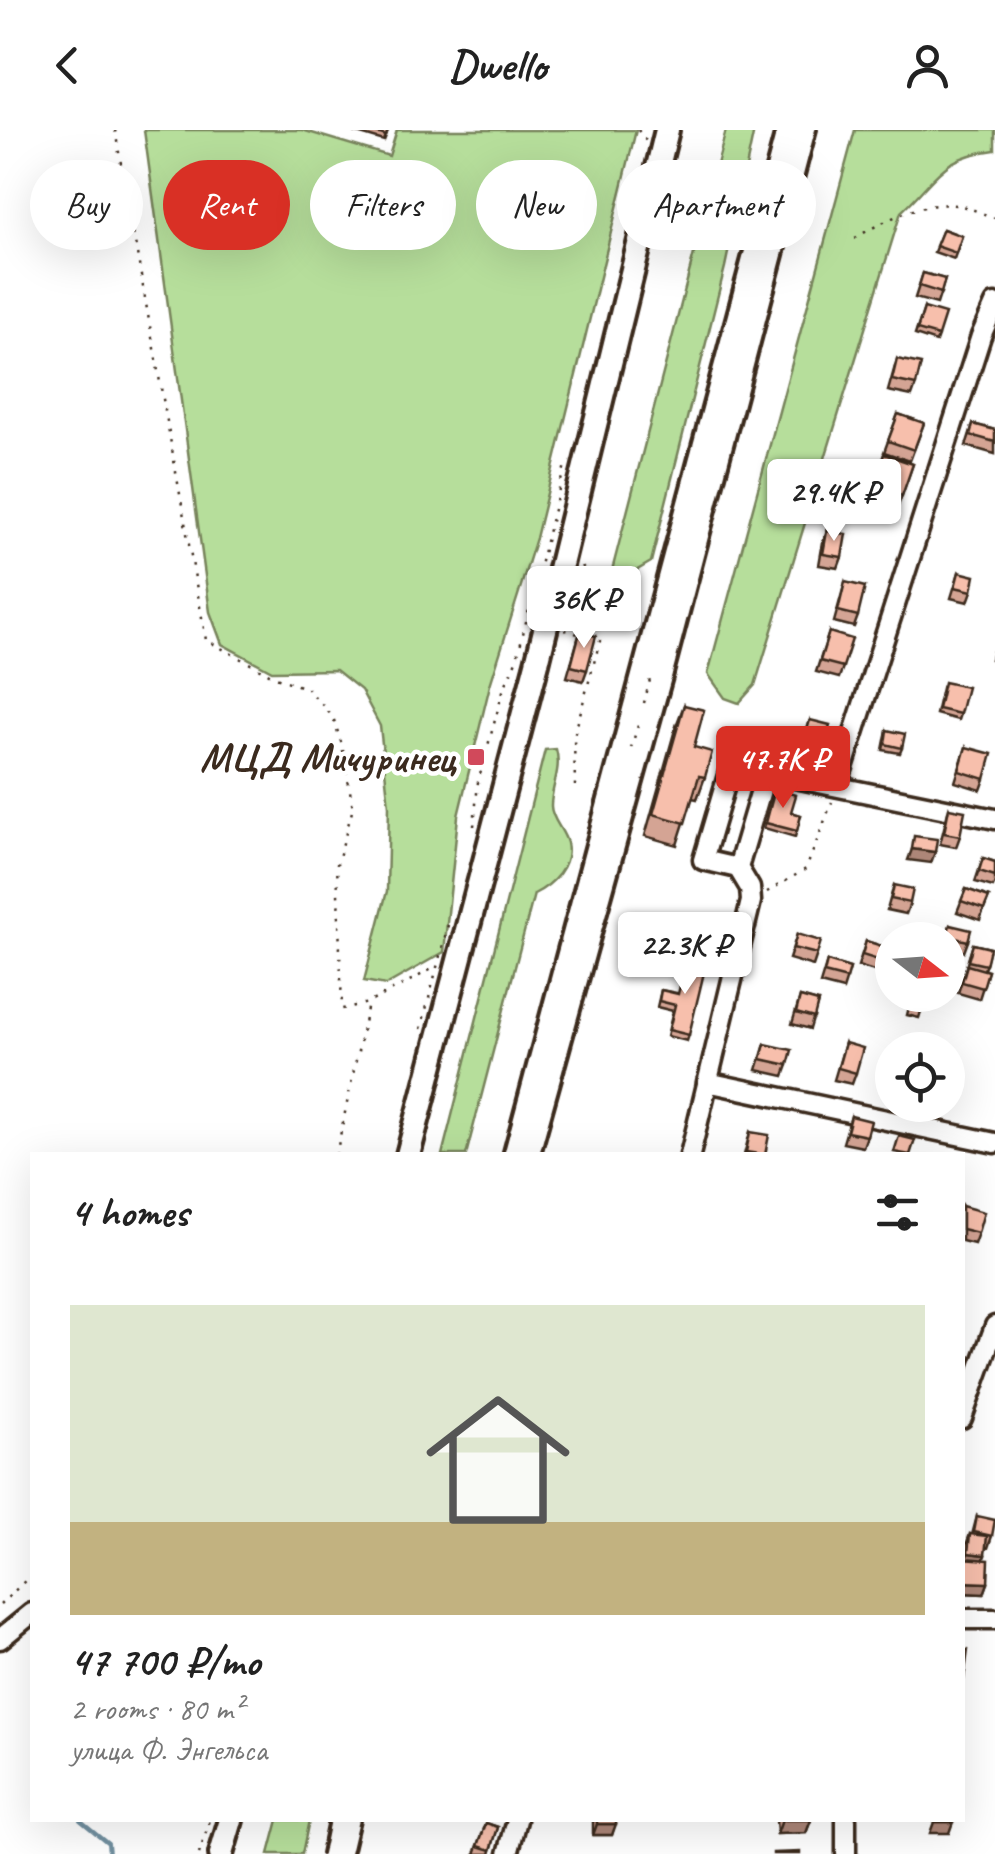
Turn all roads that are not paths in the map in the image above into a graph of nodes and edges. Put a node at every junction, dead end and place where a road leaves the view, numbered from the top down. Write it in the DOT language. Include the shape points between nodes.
graph roads {
  1 [pos="667,130"];
  2 [pos="995,304"];
  3 [pos="766,774"];
  4 [pos="837,786"];
  5 [pos="995,818"];
  6 [pos="738,868"];
  7 [pos="707,1082"];
  8 [pos="995,1143"];
  9 [pos="409,1152"];
  10 [pos="691,1152"];
  11 [pos="995,1326"];
  12 [pos="965,1410"];
  13 [pos="30,1615"];
  14 [pos="965,1619"];
  15 [pos="995,1619"];
  16 [pos="0,1639"];
  17 [pos="230,1822"];
  18 [pos="516,1822"];
  19 [pos="846,1822"];
  20 [pos="220,1854"];
  21 [pos="508,1854"];
  22 [pos="846,1854"];
  1 -- 9 [label="main road"];
  2 -- 4 [label="street"];
  3 -- 4 [label="street"];
  3 -- 6 [label="street"];
  3 -- 6 [label="street" via="731,765 703,860"];
  4 -- 5 [label="street"];
  6 -- 7 [label="street" via="751,901"];
  7 -- 8 [label="street"];
  7 -- 10 [label="street"];
  11 -- 12 [label="street"];
  13 -- 16 [label="street"];
  14 -- 15 [label="street"];
  17 -- 20 [label="main road"];
  18 -- 21 [label="street"];
  19 -- 22 [label="street"];
}
